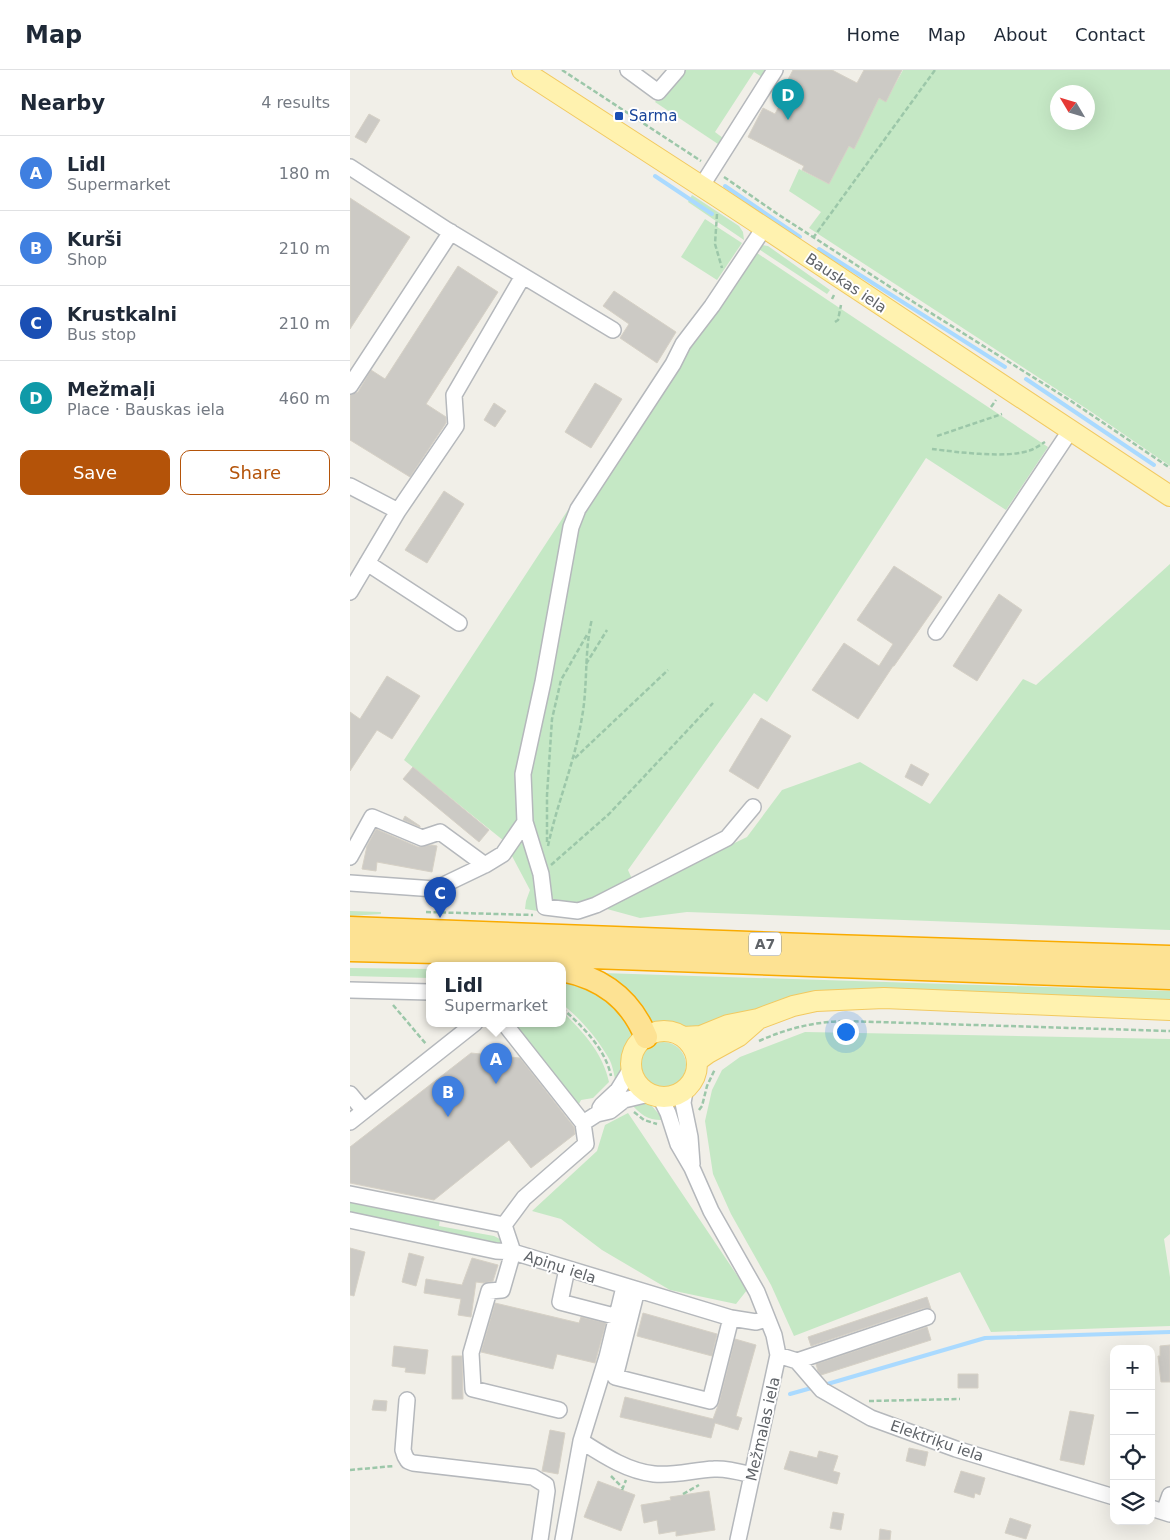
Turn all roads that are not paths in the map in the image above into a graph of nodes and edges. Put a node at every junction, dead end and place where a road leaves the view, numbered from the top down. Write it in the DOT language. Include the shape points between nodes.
graph roads {
  1 [pos="522,70"];
  2 [pos="628,70"];
  3 [pos="677,70"];
  4 [pos="776,70"];
  5 [pos="350,167"];
  6 [pos="701,187"];
  7 [pos="764,228"];
  8 [pos="451,232"];
  9 [pos="523,276"];
  10 [pos="613,330"];
  11 [pos="350,386"];
  12 [pos="1070,430"];
  13 [pos="350,486"];
  14 [pos="1170,496"];
  15 [pos="398,512"];
  16 [pos="367,563"];
  17 [pos="350,592"];
  18 [pos="459,623"];
  19 [pos="936,632"];
  20 [pos="753,807"];
  21 [pos="525,822"];
  22 [pos="350,857"];
  23 [pos="485,864"];
  24 [pos="350,883"];
  25 [pos="355,928"];
  26 [pos="350,950"];
  27 [pos="480,953"];
  28 [pos="1170,957"];
  29 [pos="524,962"];
  30 [pos="566,971"];
  31 [pos="1170,978"];
  32 [pos="350,990"];
  33 [pos="426,992"];
  34 [pos="1170,1010"];
  35 [pos="758,1018"];
  36 [pos="470,1027"];
  37 [pos="507,1027"];
  38 [pos="646,1037"];
  39 [pos="683,1037"];
  40 [pos="697,1062"];
  41 [pos="631,1069"];
  42 [pos="685,1091"];
  43 [pos="350,1094"];
  44 [pos="654,1095"];
  45 [pos="364,1111"];
  46 [pos="597,1114"];
  47 [pos="350,1122"];
  48 [pos="583,1123"];
  49 [pos="692,1168"];
  50 [pos="350,1194"];
  51 [pos="350,1220"];
  52 [pos="504,1225"];
  53 [pos="513,1252"];
  54 [pos="567,1270"];
  55 [pos="630,1288"];
  56 [pos="618,1317"];
  57 [pos="927,1317"];
  58 [pos="732,1318"];
  59 [pos="766,1319"];
  60 [pos="778,1355"];
  61 [pos="797,1361"];
  62 [pos="407,1400"];
  63 [pos="559,1410"];
  64 [pos="580,1441"];
  65 [pos="752,1475"];
  66 [pos="1110,1496"];
  67 [pos="1170,1496"];
  68 [pos="1162,1511"];
  69 [pos="540,1540"];
  70 [pos="563,1540"];
  71 [pos="738,1540"];
  1 -- 6 [label="main road, Bauskas iela"];
  2 -- 3 [label="street" via="658,92"];
  4 -- 6 [label="street"];
  5 -- 8 [label="street"];
  6 -- 7 [label="main road, Bauskas iela"];
  7 -- 12 [label="main road, Bauskas iela"];
  7 -- 21 [label="street" via="683,344 578,509 571,527 523,774"];
  8 -- 9 [label="street"];
  8 -- 11 [label="street"];
  9 -- 10 [label="street"];
  9 -- 15 [label="street" via="454,395 456,426"];
  12 -- 14 [label="main road, Bauskas iela"];
  12 -- 19 [label="street"];
  13 -- 15 [label="street"];
  15 -- 16 [label="street"];
  16 -- 17 [label="street"];
  16 -- 18 [label="street"];
  20 -- 21 [label="street" via="727,838 596,905 578,911 545,907 541,874"];
  21 -- 23 [label="street" via="504,854"];
  22 -- 23 [label="street" via="372,817 422,838 440,832"];
  23 -- 24 [label="street" via="435,889"];
  25 -- 28 [label="highway, A7"];
  26 -- 27 [label="highway, A7"];
  27 -- 29 [label="highway"];
  27 -- 31 [label="highway, A7"];
  30 -- 38 [label="highway" via="594,979 613,991 630,1007"];
  32 -- 33 [label="street"];
  34 -- 35 [label="main road" via="884,998 816,1001"];
  35 -- 39 [label="main road" via="728,1025 702,1036"];
  35 -- 40 [label="main road" via="739,1036"];
  36 -- 45 [label="street"];
  37 -- 48 [label="street"];
  38 -- 39 [label="main road" via="662,1031"];
  38 -- 41 [label="main road" via="634,1049"];
  39 -- 40 [label="main road" via="690,1043"];
  40 -- 42 [label="main road" via="696,1071"];
  41 -- 44 [label="main road" via="641,1088"];
  41 -- 46 [label="street"];
  42 -- 44 [label="main road" via="674,1096"];
  42 -- 49 [label="street" via="683,1103"];
  43 -- 45 [label="street"];
  44 -- 46 [label="street" via="624,1100 610,1111"];
  44 -- 49 [label="street" via="668,1112 678,1144"];
  45 -- 47 [label="street"];
  46 -- 48 [label="street"];
  48 -- 52 [label="street" via="586,1144 524,1198"];
  49 -- 59 [label="street, Mežmalas iela" via="711,1211 758,1292"];
  50 -- 52 [label="street"];
  51 -- 53 [label="street, Apiņu iela"];
  52 -- 53 [label="street"];
  53 -- 54 [label="street, Apiņu iela"];
  53 -- 63 [label="street" via="502,1290 489,1290 471,1353 473,1389"];
  54 -- 55 [label="street, Apiņu iela"];
  54 -- 56 [label="street" via="560,1302"];
  55 -- 56 [label="street"];
  55 -- 58 [label="street, Apiņu iela"];
  55 -- 58 [label="street" via="615,1377 710,1401"];
  56 -- 64 [label="street"];
  57 -- 61 [label="street"];
  58 -- 59 [label="street, Apiņu iela" via="756,1322"];
  59 -- 60 [label="street, Mežmalas iela" via="774,1335"];
  60 -- 61 [label="street"];
  60 -- 65 [label="street, Mežmalas iela"];
  61 -- 66 [label="street, Elektriķu iela" via="822,1390 871,1418 956,1449"];
  62 -- 69 [label="street" via="403,1450 408,1461 533,1478 546,1485"];
  64 -- 65 [label="street" via="625,1466 653,1474 716,1469"];
  64 -- 70 [label="street"];
  65 -- 71 [label="street, Mežmalas iela"];
  67 -- 68 [label="street"];
}
